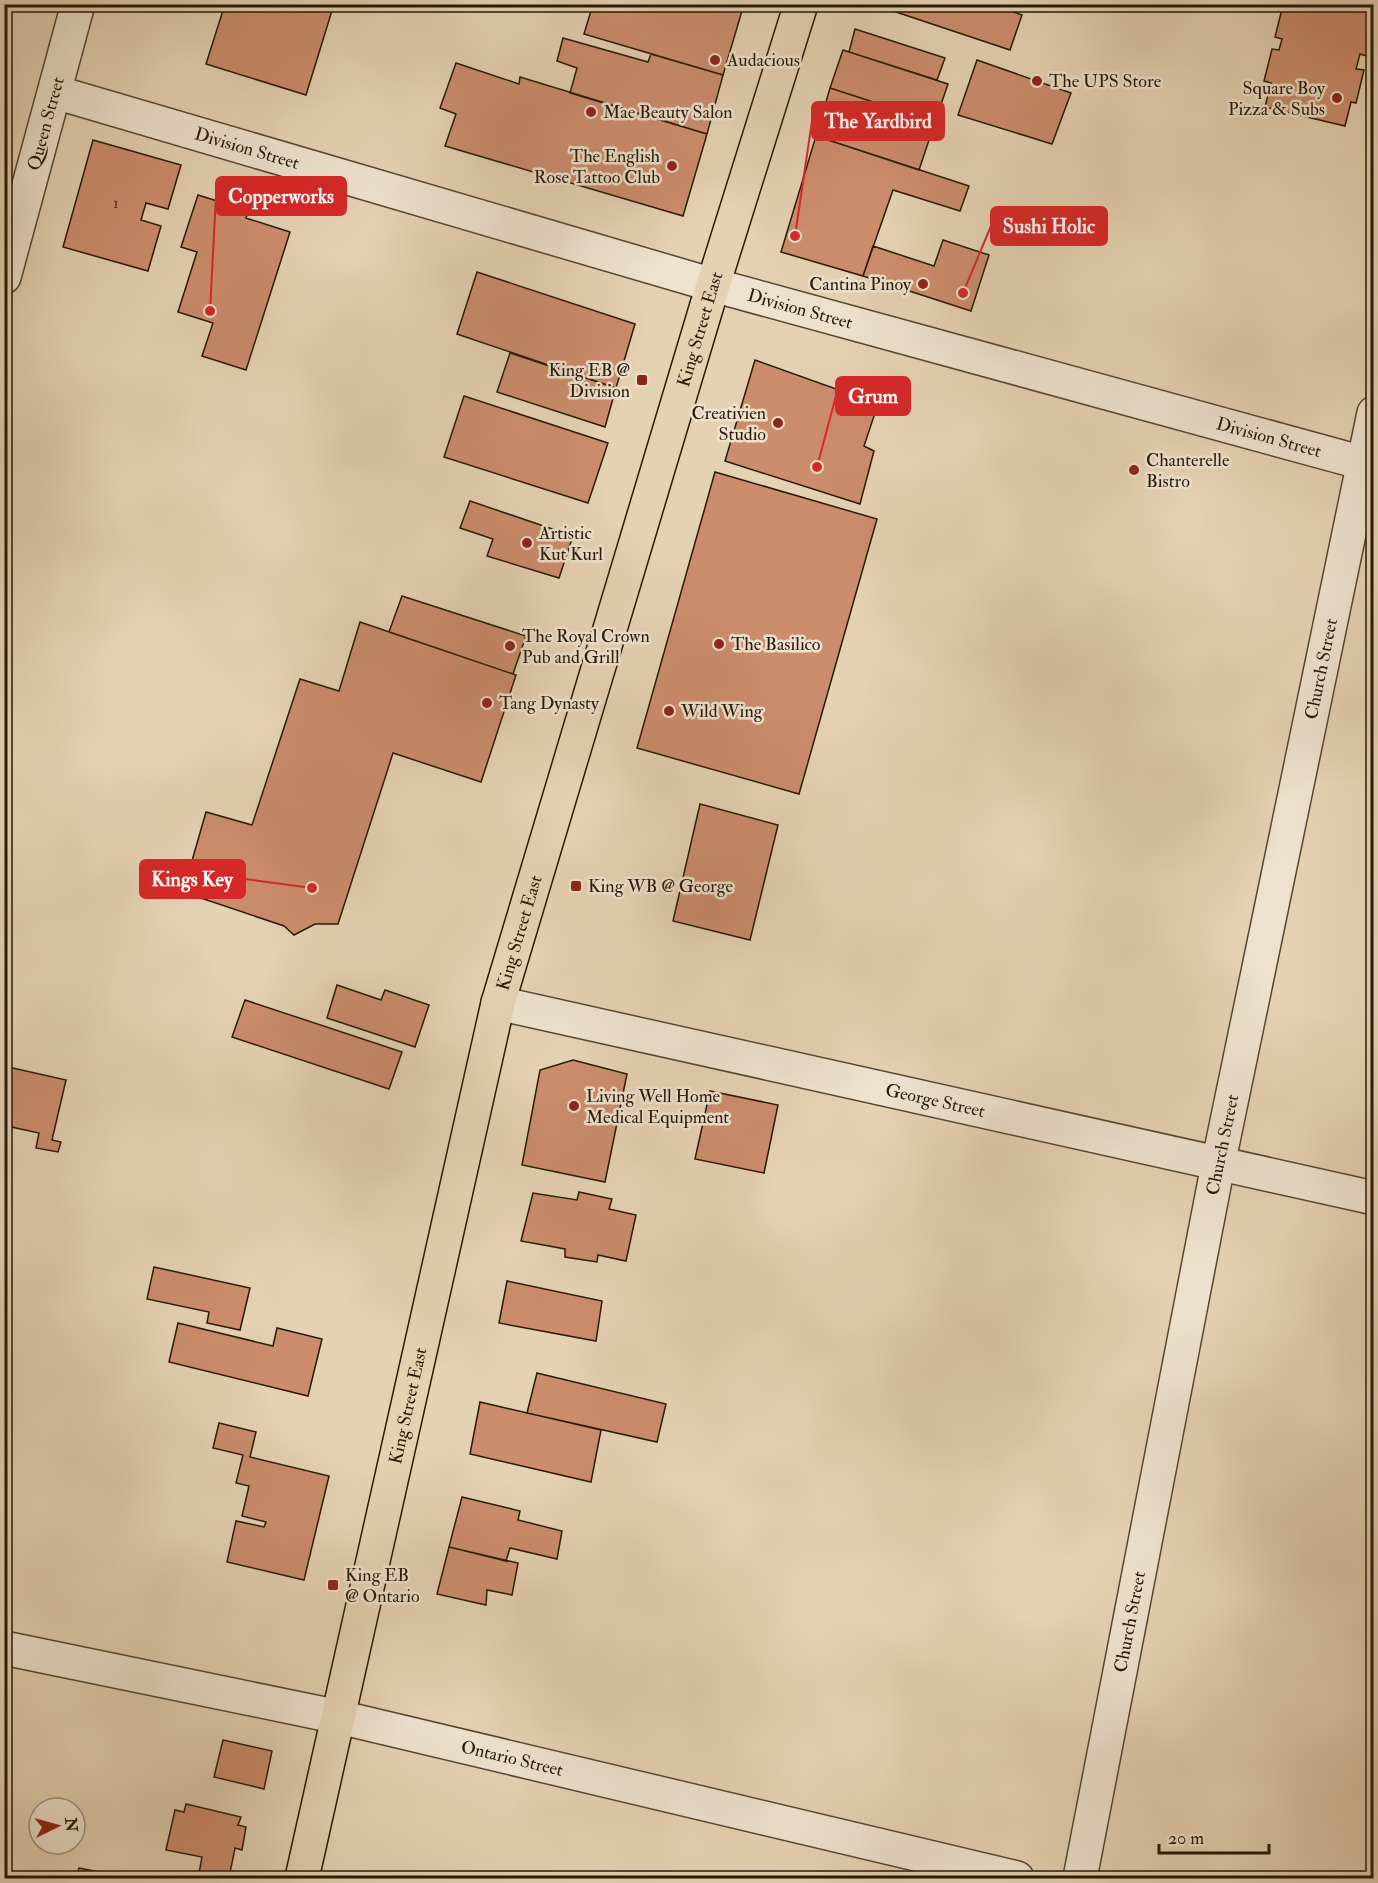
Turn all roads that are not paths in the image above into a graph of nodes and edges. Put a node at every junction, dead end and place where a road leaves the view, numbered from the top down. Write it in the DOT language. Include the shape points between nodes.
graph roads {
  1 [pos="78,4"];
  2 [pos="801,4"];
  3 [pos="55,92"];
  4 [pos="4,277"];
  5 [pos="713,285"];
  6 [pos="1374,413"];
  7 [pos="1368,464"];
  8 [pos="498,1003"];
  9 [pos="1218,1165"];
  10 [pos="1374,1198"];
  11 [pos="4,1648"];
  12 [pos="339,1717"];
  13 [pos="302,1878"];
  14 [pos="1017,1878"];
  15 [pos="1080,1878"];
  1 -- 3 [label="street, Queen Street"];
  2 -- 5 [label="main road, King Street East"];
  3 -- 4 [label="street, Queen Street"];
  3 -- 5 [label="street, Division Street"];
  5 -- 7 [label="street, Division Street"];
  5 -- 8 [label="main road, King Street East"];
  6 -- 7 [label="street, Church Street"];
  7 -- 9 [label="street, Church Street"];
  8 -- 9 [label="street, George Street"];
  8 -- 12 [label="main road, King Street East"];
  9 -- 10 [label="street, George Street"];
  9 -- 15 [label="street, Church Street"];
  11 -- 12 [label="street, Ontario Street"];
  12 -- 13 [label="main road, King Street East"];
  12 -- 14 [label="street, Ontario Street"];
}
